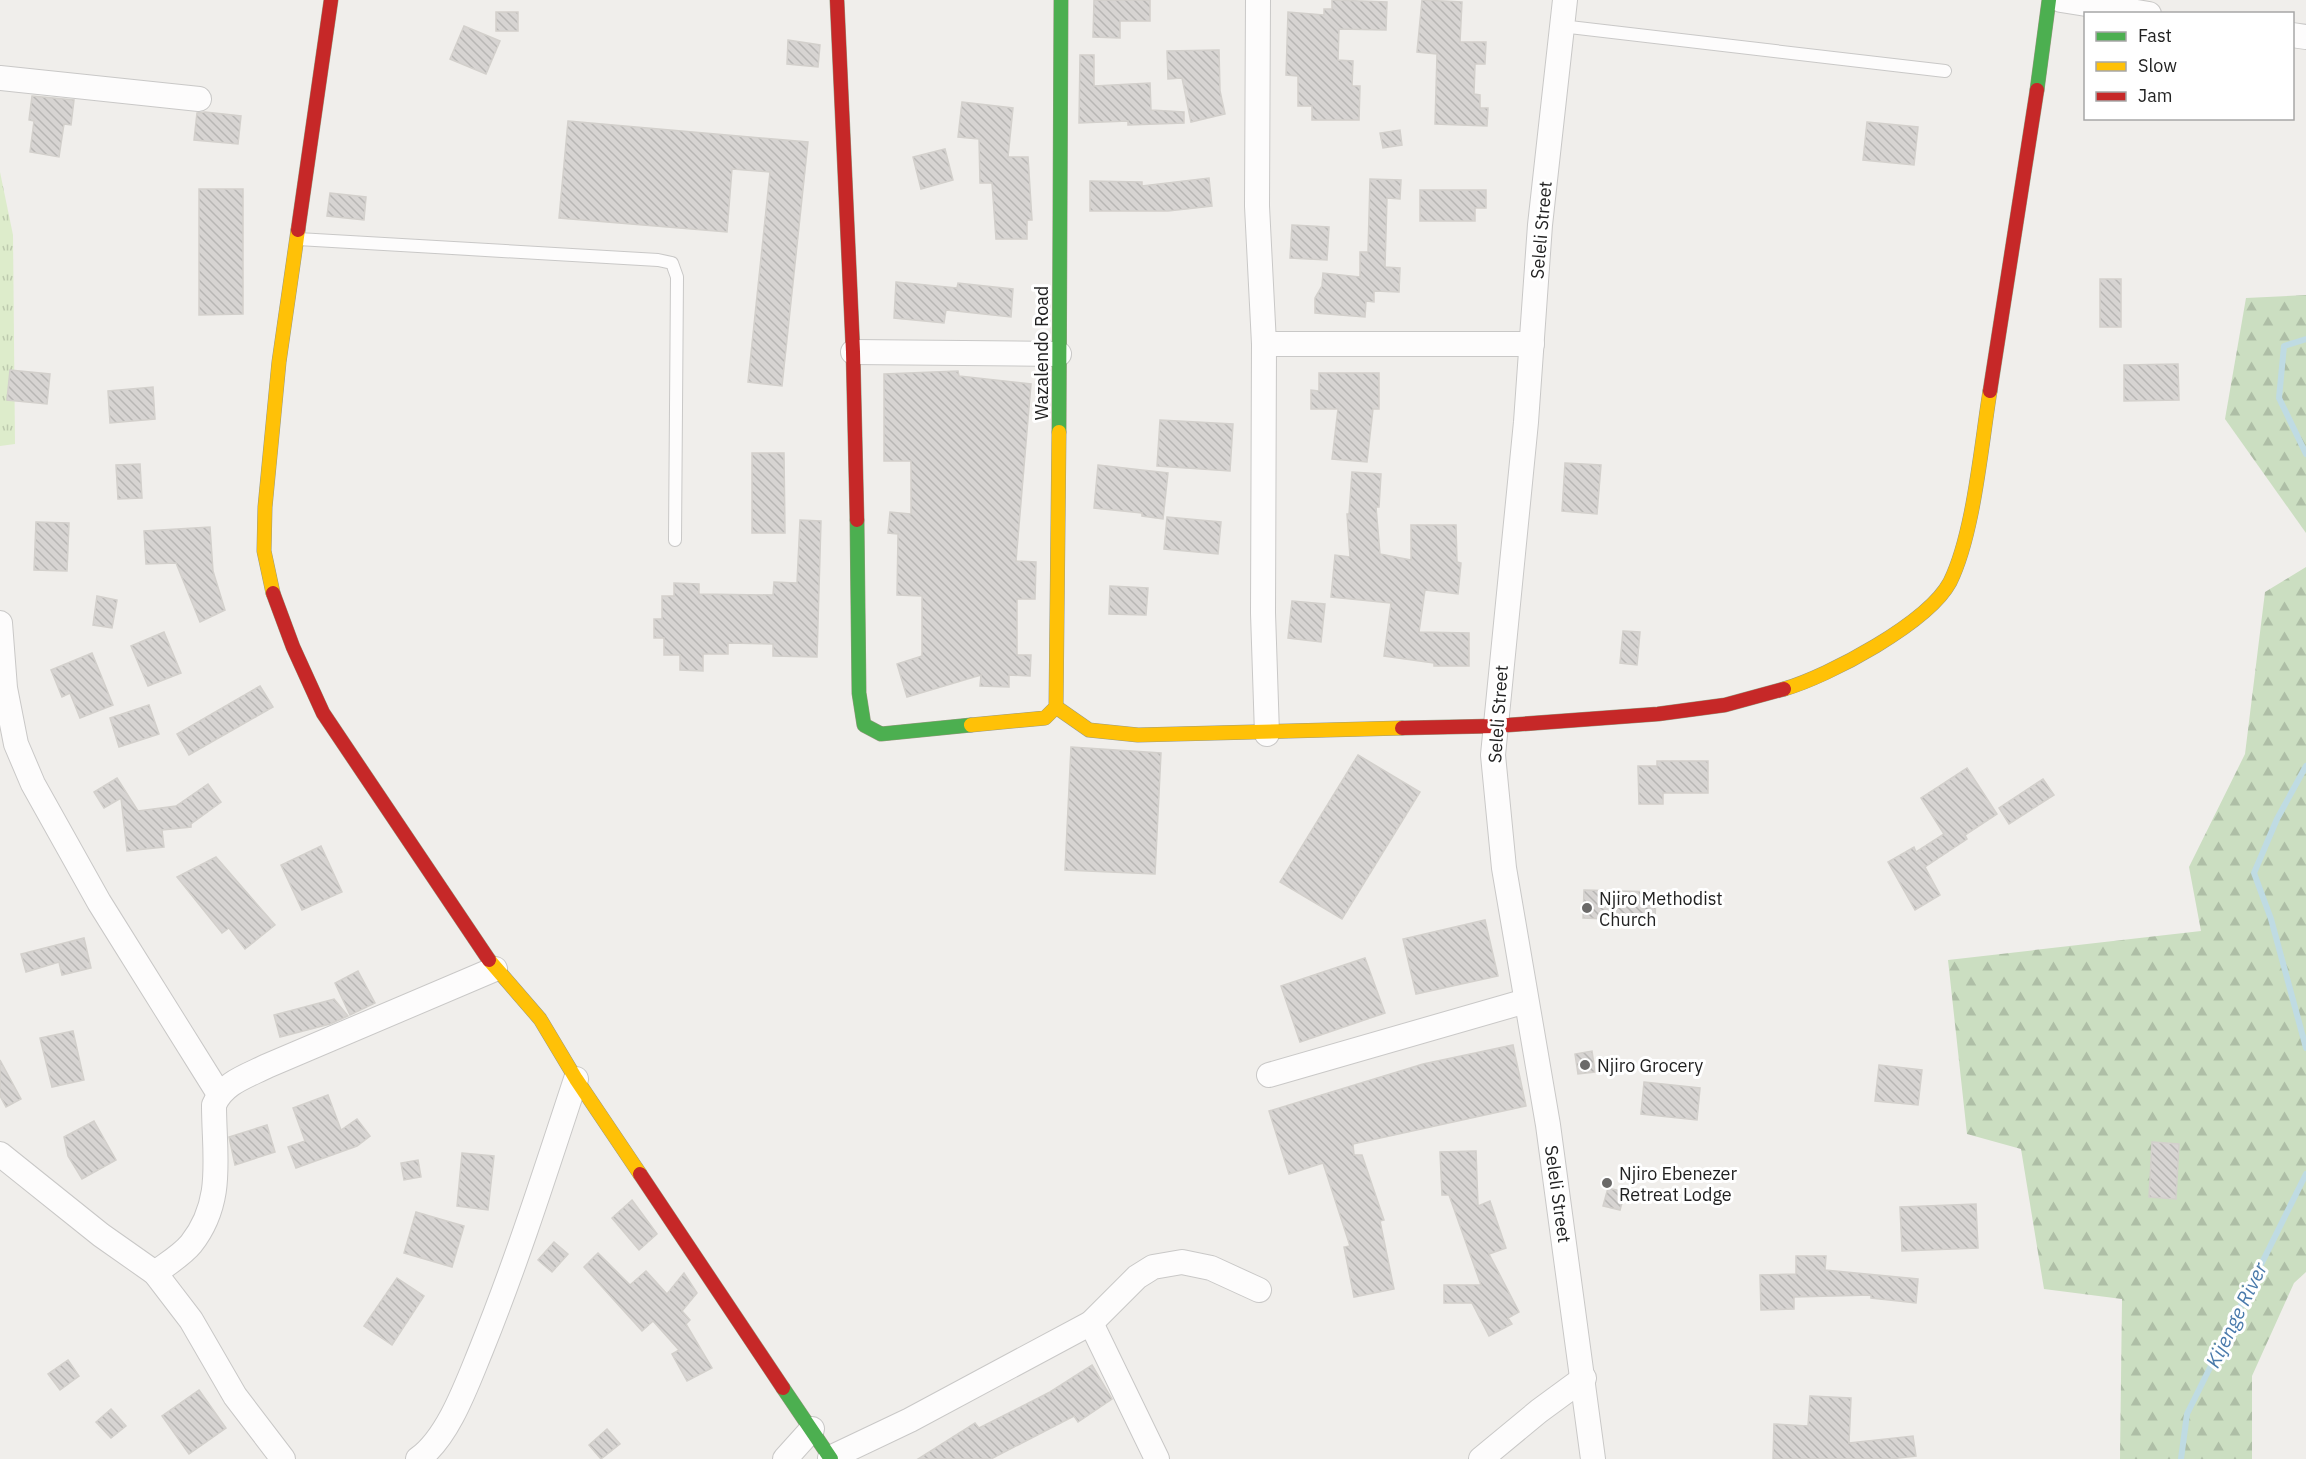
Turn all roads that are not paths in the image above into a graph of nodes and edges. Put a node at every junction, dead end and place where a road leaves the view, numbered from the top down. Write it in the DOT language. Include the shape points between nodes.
graph roads {
  1 [pos="330,0"];
  2 [pos="837,0"];
  3 [pos="1061,0"];
  4 [pos="1258,0"];
  5 [pos="1565,0"];
  6 [pos="2049,0"];
  7 [pos="2061,0"];
  8 [pos="2136,12"];
  9 [pos="1561,26"];
  10 [pos="1945,71"];
  11 [pos="0,78"];
  12 [pos="199,99"];
  13 [pos="296,239"];
  14 [pos="1264,344"];
  15 [pos="1532,344"];
  16 [pos="853,352"];
  17 [pos="1059,354"];
  18 [pos="675,540"];
  19 [pos="0,623"];
  20 [pos="1056,707"];
  21 [pos="1495,726"];
  22 [pos="1267,734"];
  23 [pos="495,969"];
  24 [pos="1526,1001"];
  25 [pos="1269,1075"];
  26 [pos="576,1079"];
  27 [pos="219,1094"];
  28 [pos="0,1154"];
  29 [pos="155,1273"];
  30 [pos="1259,1290"];
  31 [pos="1091,1323"];
  32 [pos="1584,1378"];
  33 [pos="812,1429"];
  34 [pos="283,1459"];
  35 [pos="418,1459"];
  36 [pos="785,1459"];
  37 [pos="830,1459"];
  38 [pos="1156,1459"];
  39 [pos="1481,1459"];
  40 [pos="1593,1459"];
  1 -- 13 [label="street"];
  2 -- 16 [label="street"];
  3 -- 17 [label="street, Wazalendo Road"];
  4 -- 14 [label="street" via="1257,206"];
  5 -- 9 [label="street, Seleli Street"];
  6 -- 21 [label="street" via="2028,162 1980,455 1966,534 1949,583 1918,617 1879,646 1790,687 1725,705 1658,714"];
  7 -- 8 [label="street"];
  9 -- 10 [label="lane"];
  9 -- 15 [label="street, Seleli Street"];
  11 -- 12 [label="street"];
  13 -- 18 [label="lane" via="672,263 677,277"];
  13 -- 23 [label="street" via="265,507 264,551 273,594 323,713"];
  14 -- 15 [label="street"];
  14 -- 22 [label="street" via="1263,613"];
  15 -- 21 [label="street, Seleli Street"];
  16 -- 17 [label="street"];
  16 -- 20 [label="street" via="859,693 864,724 881,734 922,732 1045,718"];
  17 -- 20 [label="street, Wazalendo Road"];
  19 -- 27 [label="street" via="5,688 16,744 33,784 99,902"];
  20 -- 22 [label="street" via="1089,730 1110,734"];
  21 -- 22 [label="street"];
  21 -- 24 [label="street, Seleli Street" via="1493,755 1504,868"];
  23 -- 26 [label="street" via="540,1019"];
  23 -- 27 [label="street" via="267,1066"];
  24 -- 25 [label="street"];
  24 -- 32 [label="street, Seleli Street"];
  26 -- 33 [label="street"];
  26 -- 35 [label="street" via="512,1274 470,1375 438,1439"];
  27 -- 29 [label="street" via="214,1105 216,1187 208,1218 190,1245"];
  28 -- 29 [label="street"];
  29 -- 34 [label="street" via="191,1320 235,1396"];
  30 -- 31 [label="street" via="1211,1268 1182,1262 1153,1267 1137,1277"];
  31 -- 37 [label="street"];
  31 -- 38 [label="street"];
  32 -- 39 [label="street"];
  32 -- 40 [label="street, Seleli Street"];
  33 -- 36 [label="street"];
  33 -- 37 [label="street"];
}
